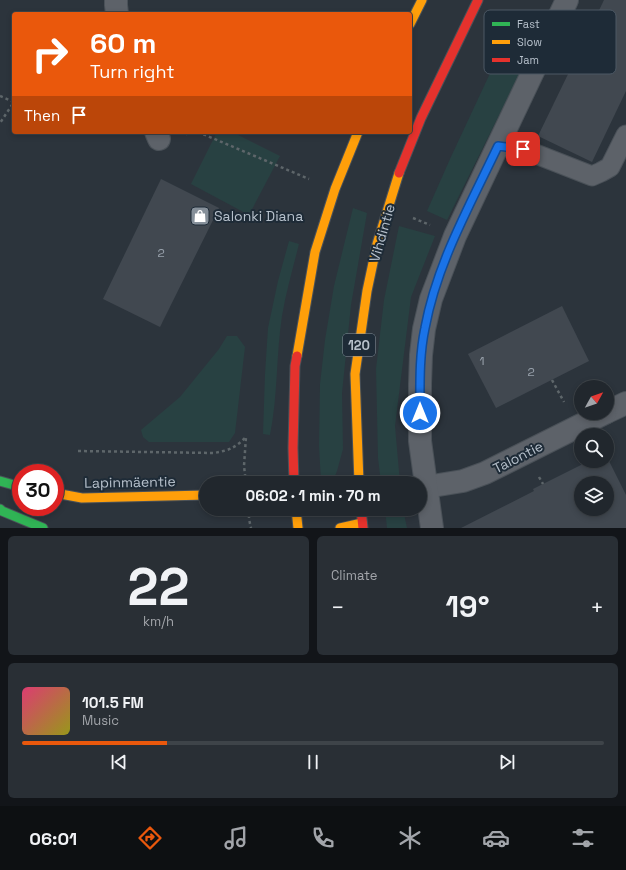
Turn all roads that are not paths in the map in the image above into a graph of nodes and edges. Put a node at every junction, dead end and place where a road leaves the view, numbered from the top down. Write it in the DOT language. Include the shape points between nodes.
graph roads {
  1 [pos="116,0"];
  2 [pos="422,0"];
  3 [pos="478,0"];
  4 [pos="568,0"];
  5 [pos="563,10"];
  6 [pos="117,12"];
  7 [pos="412,20"];
  8 [pos="533,74"];
  9 [pos="357,134"];
  10 [pos="626,135"];
  11 [pos="498,146"];
  12 [pos="626,402"];
  13 [pos="614,409"];
  14 [pos="592,420"];
  15 [pos="294,476"];
  16 [pos="359,476"];
  17 [pos="425,476"];
  18 [pos="0,481"];
  19 [pos="12,484"];
  20 [pos="427,487"];
  21 [pos="427,494"];
  22 [pos="64,495"];
  23 [pos="199,495"];
  24 [pos="0,509"];
  25 [pos="297,516"];
  26 [pos="362,516"];
  27 [pos="363,526"];
  28 [pos="43,528"];
  29 [pos="298,528"];
  30 [pos="340,528"];
  31 [pos="432,528"];
  1 -- 6 [label="street"];
  2 -- 7 [label="main road"];
  3 -- 16 [label="main road, Vihdintie / 120" via="403,161 377,244 367,291 355,374"];
  4 -- 5 [label="street"];
  8 -- 11 [label="street"];
  9 -- 15 [label="main road" via="335,189 315,252 295,366"];
  10 -- 11 [label="lane" via="610,167 592,176 523,149"];
  11 -- 17 [label="street" via="454,236 431,299 424,329 420,377 420,441"];
  12 -- 13 [label="street, Talontie"];
  14 -- 20 [label="street, Talontie" via="485,473 463,481"];
  18 -- 19 [label="main road"];
  21 -- 31 [label="street"];
  22 -- 23 [label="main road, Lapinmäentie" via="82,498"];
  24 -- 28 [label="main road"];
  25 -- 29 [label="main road"];
  26 -- 27 [label="main road"];
  27 -- 30 [label="main road"];
}
